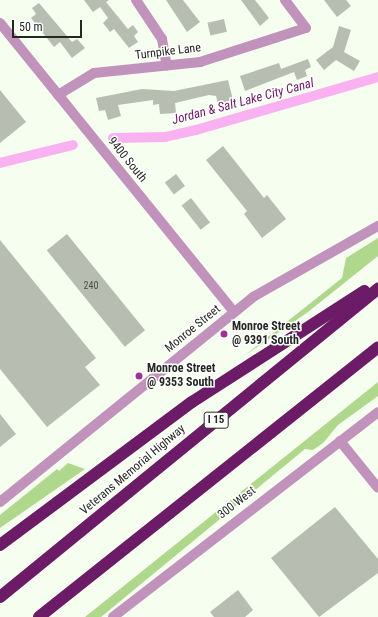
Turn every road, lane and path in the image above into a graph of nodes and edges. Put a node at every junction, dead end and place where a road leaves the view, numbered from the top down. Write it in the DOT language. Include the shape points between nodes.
graph roads {
  1 [pos="136,0"];
  2 [pos="285,0"];
  3 [pos="0,23"];
  4 [pos="167,66"];
  5 [pos="58,95"];
  6 [pos="378,226"];
  7 [pos="378,281"];
  8 [pos="378,289"];
  9 [pos="234,312"];
  10 [pos="378,347"];
  11 [pos="378,412"];
  12 [pos="340,441"];
  13 [pos="378,488"];
  14 [pos="0,502"];
  15 [pos="0,545"];
  16 [pos="56,552"];
  17 [pos="113,561"];
  18 [pos="0,589"];
  19 [pos="0,597"];
  20 [pos="39,617"];
  21 [pos="53,617"];
  22 [pos="113,617"];
  1 -- 4 [label="street" via="162,39"];
  2 -- 4 [label="street, Turnpike Lane" via="306,28 200,62"];
  3 -- 5 [label="street, 9400 South"];
  4 -- 5 [label="street, Turnpike Lane" via="94,74"];
  5 -- 9 [label="street, 9400 South"];
  6 -- 9 [label="street, Monroe Street" via="280,280"];
  7 -- 15 [label="highway" via="192,402"];
  8 -- 16 [label="highway, Veterans Memorial Highway / I 15"];
  9 -- 14 [label="street, Monroe Street"];
  10 -- 17 [label="highway"];
  11 -- 12 [label="street, 300 West"];
  12 -- 13 [label="street"];
  12 -- 22 [label="street, 300 West"];
  16 -- 18 [label="highway"];
  16 -- 19 [label="highway, Veterans Memorial Highway / I 15"];
  17 -- 20 [label="highway"];
  17 -- 21 [label="highway"];
}
